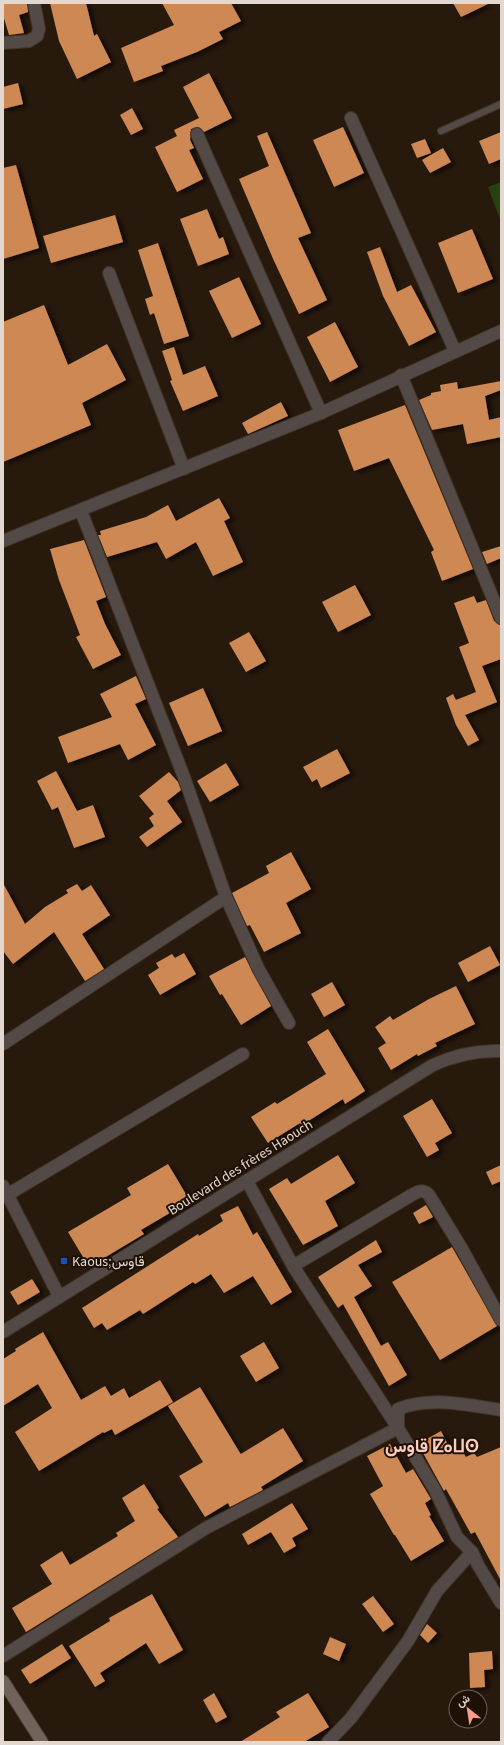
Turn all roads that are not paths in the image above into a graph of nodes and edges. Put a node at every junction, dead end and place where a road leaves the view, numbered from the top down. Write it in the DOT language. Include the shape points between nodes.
graph roads {
  1 [pos="34,3"];
  2 [pos="3,43"];
  3 [pos="501,104"];
  4 [pos="351,118"];
  5 [pos="441,131"];
  6 [pos="197,134"];
  7 [pos="109,273"];
  8 [pos="501,331"];
  9 [pos="455,351"];
  10 [pos="401,375"];
  11 [pos="321,413"];
  12 [pos="184,469"];
  13 [pos="81,511"];
  14 [pos="3,541"];
  15 [pos="501,618"];
  16 [pos="226,897"];
  17 [pos="289,1023"];
  18 [pos="3,1044"];
  19 [pos="501,1051"];
  20 [pos="244,1054"];
  21 [pos="247,1181"];
  22 [pos="5,1190"];
  23 [pos="293,1266"];
  24 [pos="59,1296"];
  25 [pos="501,1320"];
  26 [pos="3,1332"];
  27 [pos="501,1410"];
  28 [pos="398,1428"];
  29 [pos="472,1552"];
  30 [pos="501,1603"];
  31 [pos="3,1656"];
  32 [pos="3,1681"];
  33 [pos="42,1742"];
  34 [pos="328,1742"];
  1 -- 2 [label="street" via="39,28 37,36 29,41"];
  3 -- 5 [label="lane"];
  4 -- 9 [label="street"];
  6 -- 11 [label="street"];
  7 -- 12 [label="street"];
  8 -- 9 [label="street"];
  9 -- 10 [label="street"];
  10 -- 11 [label="street"];
  10 -- 15 [label="street"];
  11 -- 12 [label="street"];
  12 -- 13 [label="street"];
  13 -- 14 [label="street"];
  13 -- 16 [label="street" via="184,777"];
  16 -- 17 [label="street" via="258,970"];
  16 -- 18 [label="street"];
  19 -- 21 [label="street, Boulevard des frères Haouch" via="489,1050 457,1056 433,1065"];
  20 -- 22 [label="street"];
  21 -- 23 [label="street"];
  21 -- 24 [label="street, Boulevard des frères Haouch"];
  22 -- 24 [label="street"];
  23 -- 25 [label="street" via="410,1196 424,1191 462,1249"];
  23 -- 28 [label="street"];
  24 -- 26 [label="street, Boulevard des frères Haouch"];
  27 -- 28 [label="street" via="440,1401 421,1402 398,1409"];
  28 -- 29 [label="street" via="435,1490 457,1537"];
  28 -- 31 [label="street" via="206,1528"];
  29 -- 30 [label="street"];
  29 -- 34 [label="street" via="437,1592 408,1641 351,1718"];
  32 -- 33 [label="main road"];
}
